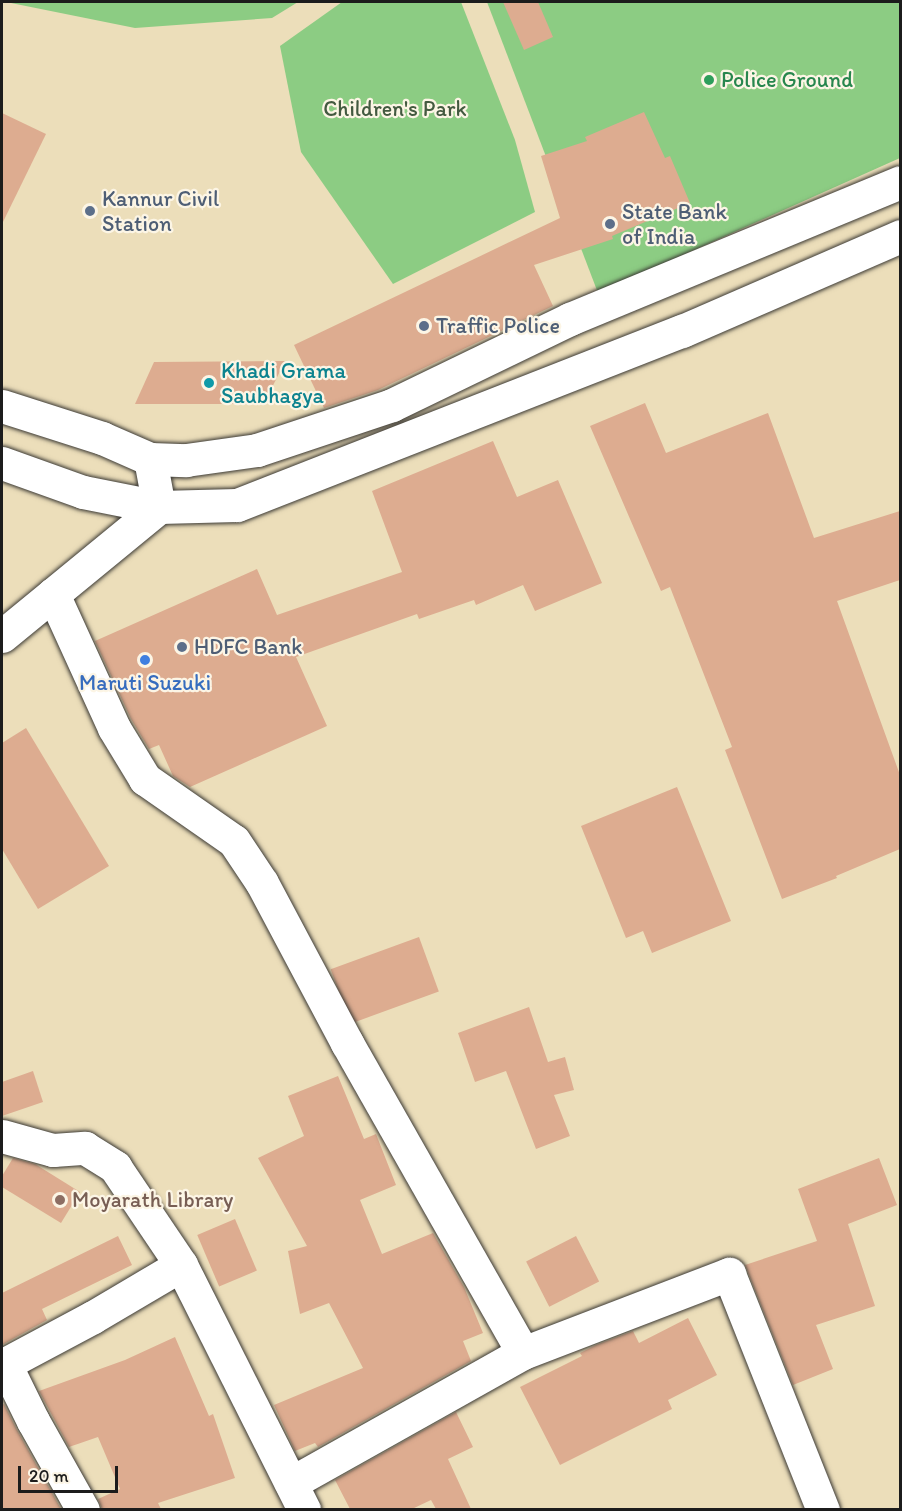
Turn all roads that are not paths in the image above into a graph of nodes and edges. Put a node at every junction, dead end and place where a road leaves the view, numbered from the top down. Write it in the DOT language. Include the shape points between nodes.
graph roads {
  1 [pos="900,182"];
  2 [pos="900,236"];
  3 [pos="2,406"];
  4 [pos="150,459"];
  5 [pos="2,463"];
  6 [pos="159,507"];
  7 [pos="53,594"];
  8 [pos="2,636"];
  9 [pos="2,1136"];
  10 [pos="182,1265"];
  11 [pos="523,1353"];
  12 [pos="298,1496"];
  13 [pos="83,1509"];
  14 [pos="823,1509"];
  1 -- 4 [label="main road" via="570,319 392,405 257,450 186,460"];
  2 -- 6 [label="main road" via="682,331 237,504"];
  3 -- 4 [label="main road" via="102,438"];
  4 -- 6 [label="main road"];
  5 -- 6 [label="main road" via="83,492"];
  6 -- 7 [label="main road"];
  7 -- 8 [label="main road"];
  7 -- 11 [label="main road" via="114,728 146,779 234,841 262,883 346,1043"];
  9 -- 10 [label="main road" via="53,1150 85,1148 115,1167"];
  10 -- 12 [label="main road"];
  10 -- 13 [label="main road" via="5,1364"];
  11 -- 12 [label="main road"];
  11 -- 14 [label="main road" via="729,1274"];
}
